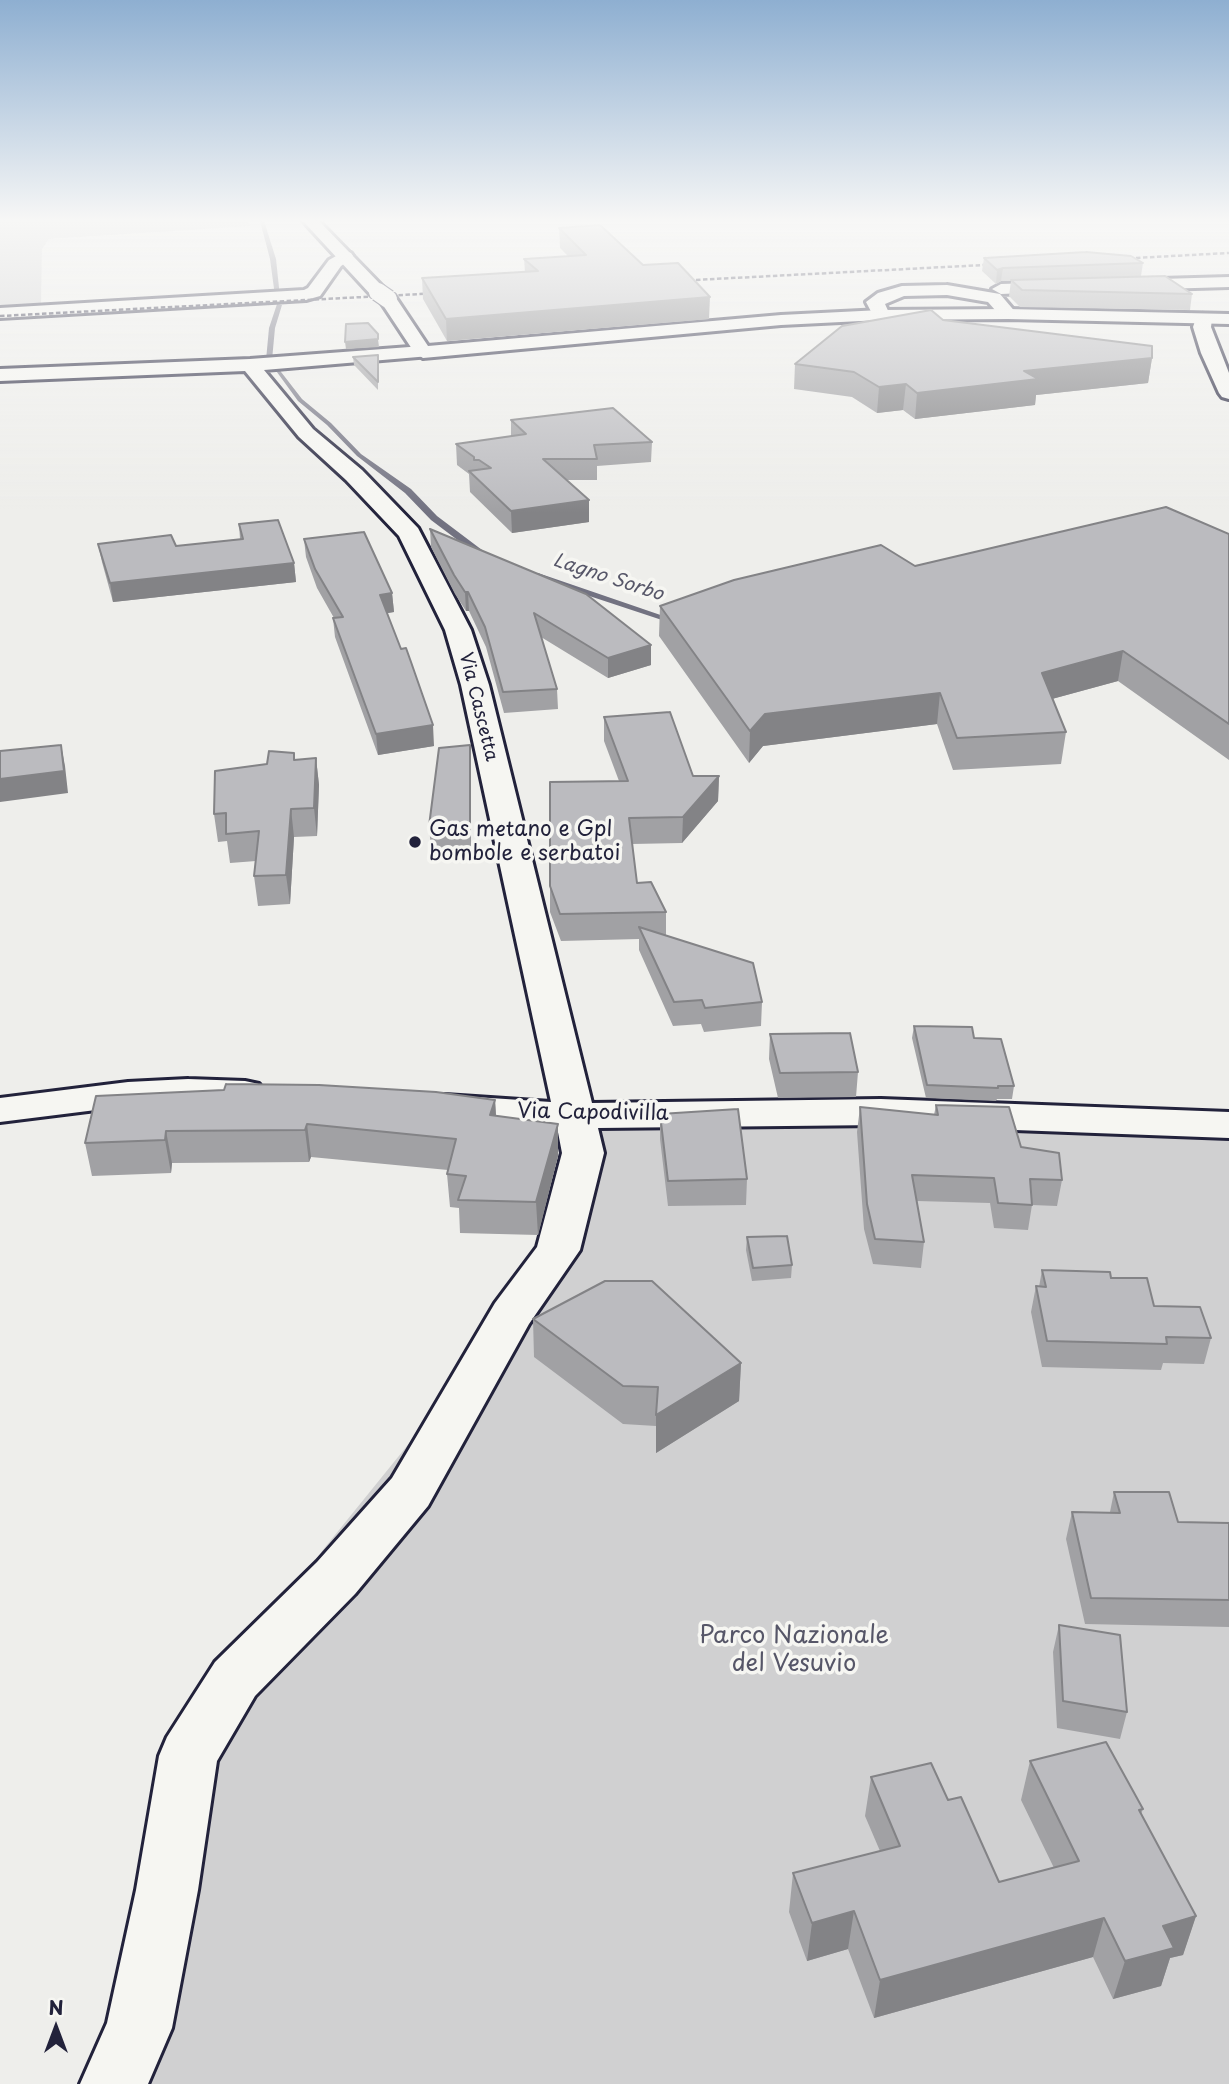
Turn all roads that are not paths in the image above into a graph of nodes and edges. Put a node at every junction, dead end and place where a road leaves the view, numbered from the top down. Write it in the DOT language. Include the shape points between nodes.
graph roads {
  1 [pos="399,318"];
  2 [pos="815,318"];
  3 [pos="1174,318"];
  4 [pos="1203,319"];
  5 [pos="1229,319"];
  6 [pos="422,352"];
  7 [pos="250,365"];
  8 [pos="0,376"];
  9 [pos="1229,393"];
  10 [pos="280,1094"];
  11 [pos="408,1102"];
  12 [pos="0,1110"];
  13 [pos="574,1116"];
  14 [pos="1229,1125"];
  15 [pos="114,2084"];
  1 -- 6 [label="street"];
  2 -- 6 [label="street"];
  3 -- 4 [label="street"];
  4 -- 5 [label="street"];
  4 -- 9 [label="street" via="1210,353"];
  6 -- 7 [label="street"];
  7 -- 8 [label="street"];
  7 -- 13 [label="street, Via Cascetta" via="306,433 410,533 458,630 475,685"];
  10 -- 12 [label="street" via="128,1094"];
  11 -- 13 [label="street, Via Capodivilla"];
  13 -- 14 [label="street, Via Capodivilla" via="881,1112"];
  13 -- 15 [label="street, Via Cascetta" via="583,1153 558,1250 511,1315 410,1492 336,1578 235,1679 188,1756 139,2028"];
}
